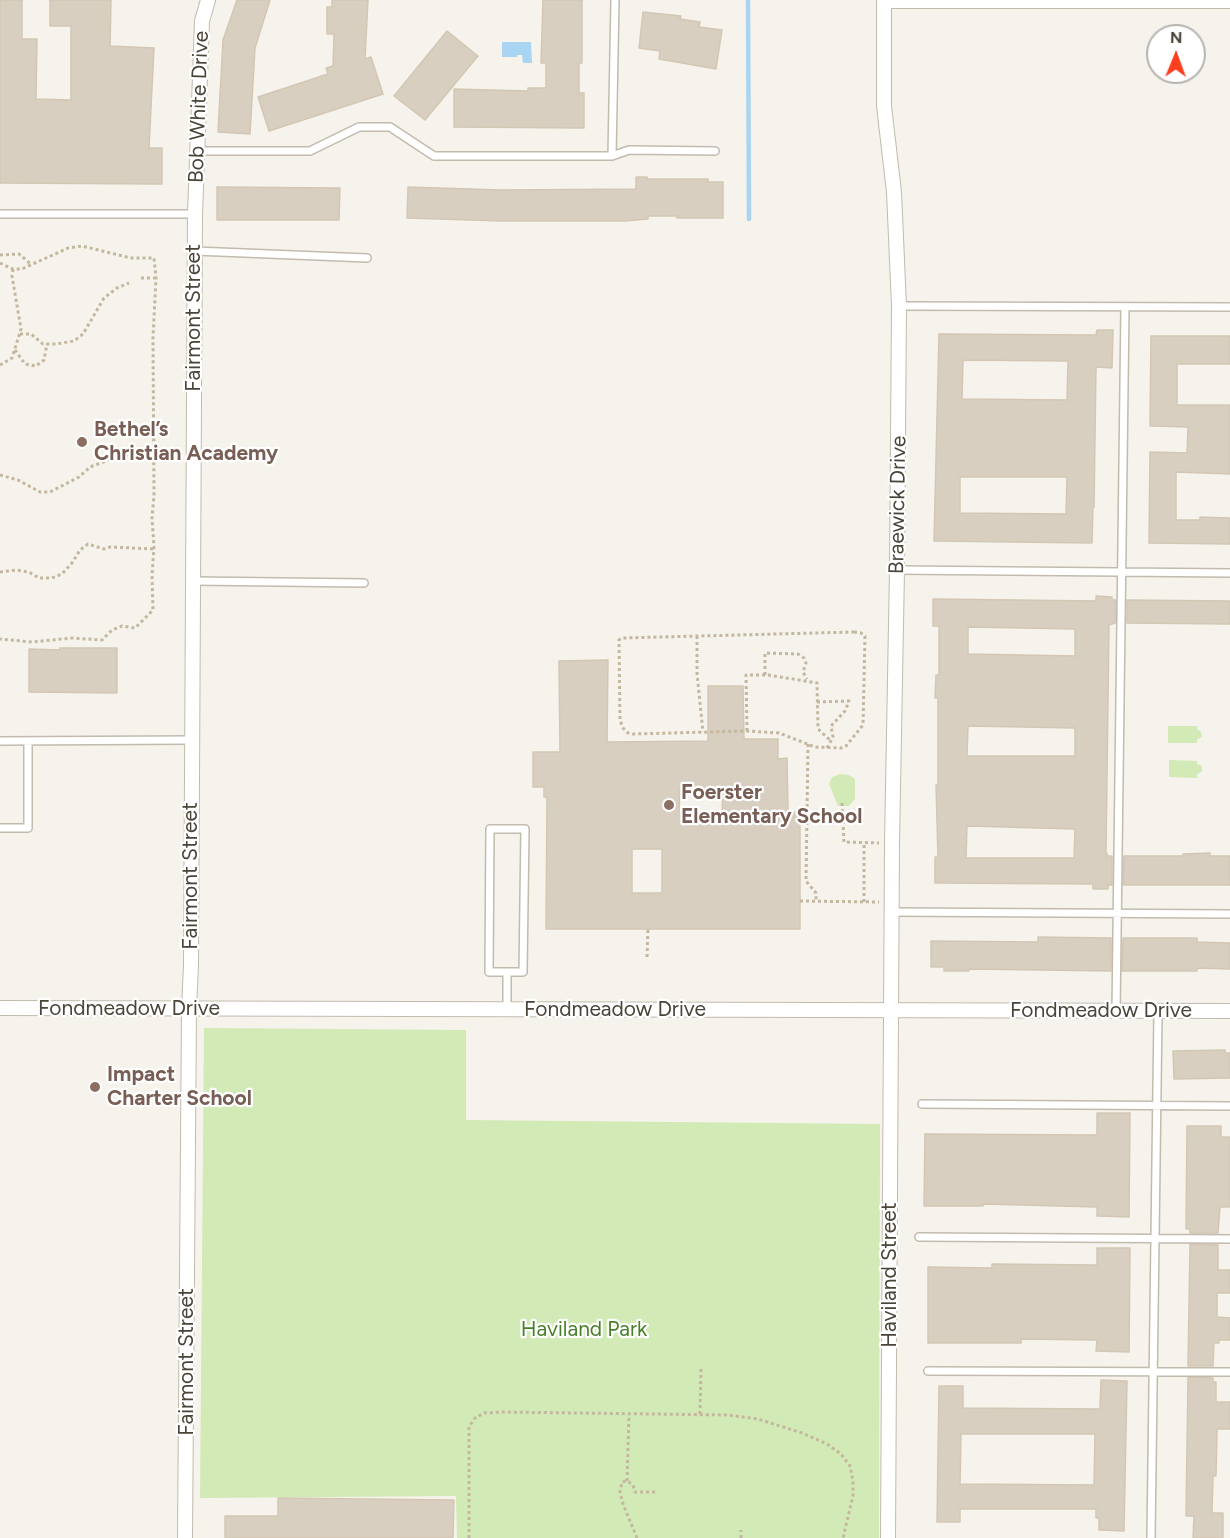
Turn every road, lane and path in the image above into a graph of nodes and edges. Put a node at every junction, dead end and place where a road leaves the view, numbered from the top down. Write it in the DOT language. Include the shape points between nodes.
graph roads {
  1 [pos="208,0"];
  2 [pos="615,0"];
  3 [pos="884,1"];
  4 [pos="1230,1"];
  5 [pos="197,151"];
  6 [pos="715,151"];
  7 [pos="612,156"];
  8 [pos="0,214"];
  9 [pos="195,214"];
  10 [pos="195,250"];
  11 [pos="0,255"];
  12 [pos="367,258"];
  13 [pos="0,263"];
  14 [pos="32,265"];
  15 [pos="13,269"];
  16 [pos="141,278"];
  17 [pos="156,278"];
  18 [pos="129,283"];
  19 [pos="899,306"];
  20 [pos="1125,307"];
  21 [pos="1230,307"];
  22 [pos="20,334"];
  23 [pos="47,344"];
  24 [pos="15,350"];
  25 [pos="0,365"];
  26 [pos="153,453"];
  27 [pos="0,475"];
  28 [pos="154,549"];
  29 [pos="897,570"];
  30 [pos="0,572"];
  31 [pos="1122,572"];
  32 [pos="1230,573"];
  33 [pos="193,581"];
  34 [pos="364,583"];
  35 [pos="697,636"];
  36 [pos="0,639"];
  37 [pos="765,675"];
  38 [pos="807,681"];
  39 [pos="817,702"];
  40 [pos="747,731"];
  41 [pos="703,732"];
  42 [pos="192,740"];
  43 [pos="830,740"];
  44 [pos="0,741"];
  45 [pos="28,741"];
  46 [pos="808,744"];
  47 [pos="827,748"];
  48 [pos="842,804"];
  49 [pos="0,828"];
  50 [pos="864,842"];
  51 [pos="892,843"];
  52 [pos="800,901"];
  53 [pos="816,901"];
  54 [pos="864,902"];
  55 [pos="891,907"];
  56 [pos="1117,914"];
  57 [pos="1230,914"];
  58 [pos="648,928"];
  59 [pos="647,957"];
  60 [pos="507,972"];
  61 [pos="0,1008"];
  62 [pos="189,1009"];
  63 [pos="507,1010"];
  64 [pos="892,1011"];
  65 [pos="1230,1011"];
  66 [pos="1116,1012"];
  67 [pos="1158,1012"];
  68 [pos="922,1104"];
  69 [pos="1156,1106"];
  70 [pos="1230,1107"];
  71 [pos="919,1237"];
  72 [pos="1155,1239"];
  73 [pos="1230,1239"];
  74 [pos="701,1368"];
  75 [pos="928,1371"];
  76 [pos="1230,1372"];
  77 [pos="1153,1373"];
  78 [pos="629,1413"];
  79 [pos="700,1414"];
  80 [pos="627,1481"];
  81 [pos="658,1492"];
  82 [pos="741,1530"];
  83 [pos="185,1538"];
  84 [pos="469,1538"];
  85 [pos="637,1538"];
  86 [pos="741,1538"];
  87 [pos="843,1538"];
  88 [pos="888,1538"];
  89 [pos="1151,1538"];
  1 -- 5 [label="street, Bob White Drive" via="202,21"];
  2 -- 7 [label="lane"];
  3 -- 4 [label="street"];
  3 -- 19 [label="street, Braewick Drive" via="884,106 894,192"];
  5 -- 7 [label="lane" via="310,151 358,127 390,127 434,156"];
  5 -- 9 [label="street, Bob White Drive"];
  6 -- 7 [label="lane" via="629,150"];
  8 -- 9 [label="lane"];
  9 -- 10 [label="street, Fairmont Street"];
  10 -- 12 [label="lane"];
  10 -- 33 [label="street, Fairmont Street"];
  11 -- 14 [label="path" via="19,254"];
  13 -- 15 [label="path"];
  14 -- 15 [label="path"];
  14 -- 17 [label="path" via="68,248 82,246 131,258 154,258"];
  15 -- 22 [label="path"];
  16 -- 17 [label="path"];
  17 -- 26 [label="path"];
  18 -- 23 [label="path" via="104,298 83,334 74,341"];
  19 -- 20 [label="lane"];
  19 -- 29 [label="street, Braewick Drive"];
  20 -- 21 [label="lane"];
  20 -- 31 [label="lane"];
  22 -- 23 [label="path" via="31,334"];
  22 -- 24 [label="path"];
  23 -- 24 [label="path" via="44,360 36,366 25,364"];
  24 -- 25 [label="path" via="12,358"];
  26 -- 27 [label="path" via="117,457 90,467 50,492 40,492"];
  26 -- 28 [label="path"];
  28 -- 30 [label="path" via="104,549 88,544 62,574 52,578 16,570"];
  28 -- 36 [label="path" via="153,610 135,628 123,626 102,640"];
  29 -- 31 [label="lane"];
  29 -- 51 [label="street, Braewick Drive"];
  31 -- 32 [label="lane"];
  31 -- 56 [label="lane"];
  33 -- 34 [label="lane"];
  33 -- 42 [label="street, Fairmont Street"];
  35 -- 41 [label="path"];
  35 -- 41 [label="path" via="619,640 620,720 628,734"];
  35 -- 47 [label="path" via="865,636 863,725 846,746"];
  37 -- 38 [label="path"];
  37 -- 38 [label="path" via="765,653 798,654 806,663 803,672"];
  37 -- 40 [label="path" via="746,675"];
  38 -- 39 [label="path" via="817,683"];
  39 -- 43 [label="path" via="818,729"];
  39 -- 43 [label="path" via="849,701 831,726"];
  40 -- 41 [label="path"];
  40 -- 46 [label="path" via="778,733"];
  42 -- 45 [label="lane"];
  42 -- 62 [label="street, Fairmont Street"];
  43 -- 47 [label="path"];
  44 -- 45 [label="lane"];
  45 -- 49 [label="lane" via="28,828"];
  46 -- 47 [label="path"];
  46 -- 53 [label="path" via="806,881 816,893"];
  48 -- 50 [label="path" via="844,842"];
  50 -- 51 [label="path"];
  50 -- 54 [label="path"];
  51 -- 55 [label="street, Braewick Drive"];
  52 -- 53 [label="path"];
  53 -- 54 [label="path"];
  54 -- 55 [label="path"];
  55 -- 56 [label="lane"];
  55 -- 64 [label="street, Braewick Drive"];
  56 -- 57 [label="lane"];
  56 -- 66 [label="lane"];
  58 -- 59 [label="path"];
  60 -- 60 [label="lane" via="524,972 525,829 490,829 489,972"];
  60 -- 63 [label="lane"];
  61 -- 62 [label="street, Fondmeadow Drive"];
  62 -- 63 [label="street, Fondmeadow Drive"];
  62 -- 83 [label="street, Fairmont Street"];
  63 -- 64 [label="street, Fondmeadow Drive"];
  64 -- 66 [label="street, Fondmeadow Drive"];
  64 -- 88 [label="street, Haviland Street"];
  65 -- 67 [label="street, Fondmeadow Drive"];
  66 -- 67 [label="street, Fondmeadow Drive"];
  67 -- 69 [label="lane"];
  68 -- 69 [label="lane"];
  69 -- 70 [label="lane"];
  69 -- 72 [label="lane"];
  71 -- 72 [label="lane"];
  72 -- 73 [label="lane"];
  72 -- 77 [label="lane"];
  74 -- 79 [label="path"];
  75 -- 77 [label="lane"];
  76 -- 77 [label="lane"];
  77 -- 89 [label="lane"];
  78 -- 79 [label="path"];
  78 -- 80 [label="path"];
  78 -- 84 [label="path" via="501,1412 475,1418 469,1426"];
  79 -- 87 [label="path" via="758,1419 801,1433 841,1454 850,1466 853,1481"];
  80 -- 81 [label="path" via="635,1492"];
  80 -- 85 [label="path" via="622,1482 620,1492"];
  82 -- 86 [label="path"];
}
